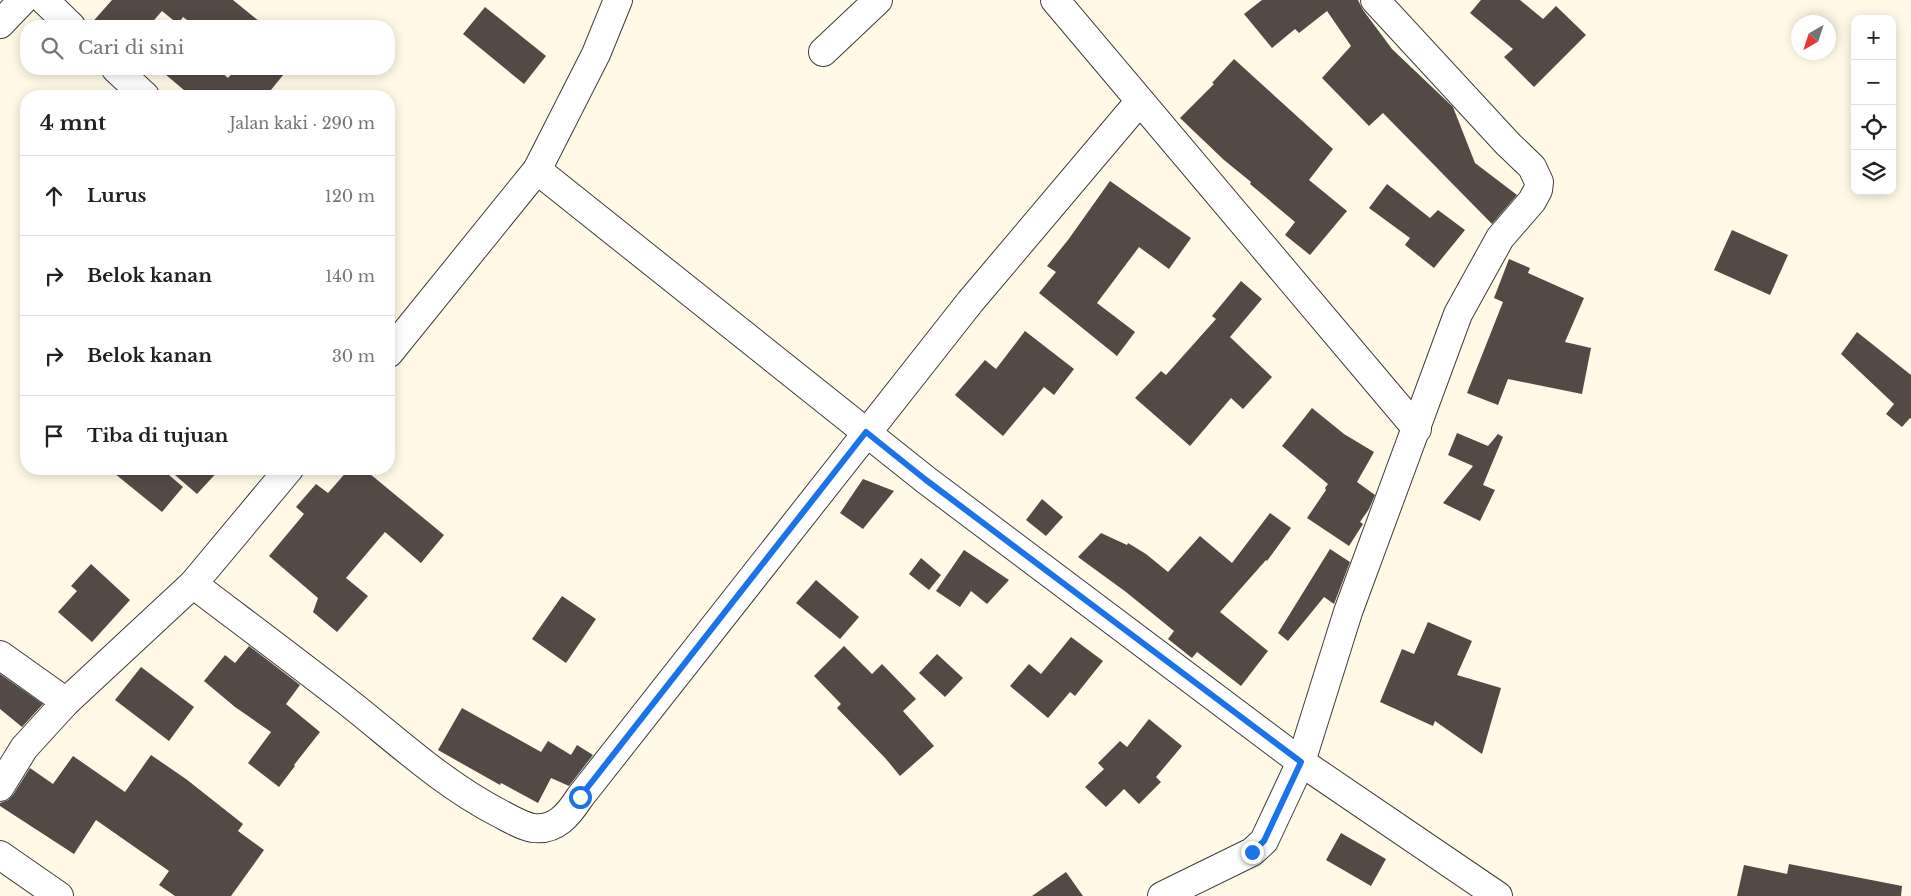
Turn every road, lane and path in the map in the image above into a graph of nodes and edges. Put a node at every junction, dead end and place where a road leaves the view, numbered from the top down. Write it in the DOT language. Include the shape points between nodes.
graph roads {
  1 [pos="23,0"];
  2 [pos="44,0"];
  3 [pos="618,0"];
  4 [pos="878,0"];
  5 [pos="1055,0"];
  6 [pos="1374,0"];
  7 [pos="65,20"];
  8 [pos="0,24"];
  9 [pos="823,52"];
  10 [pos="122,75"];
  11 [pos="139,90"];
  12 [pos="1139,102"];
  13 [pos="538,170"];
  14 [pos="395,335"];
  15 [pos="1416,429"];
  16 [pos="866,432"];
  17 [pos="284,475"];
  18 [pos="193,584"];
  19 [pos="0,655"];
  20 [pos="66,702"];
  21 [pos="1301,762"];
  22 [pos="0,787"];
  23 [pos="0,855"];
  24 [pos="60,896"];
  25 [pos="1162,896"];
  26 [pos="1498,896"];
  1 -- 8 [label="street"];
  2 -- 7 [label="street"];
  3 -- 13 [label="street" via="596,54"];
  4 -- 9 [label="street"];
  5 -- 12 [label="street"];
  6 -- 15 [label="street" via="1532,166 1539,182 1532,201 1500,238 1458,314"];
  10 -- 11 [label="street"];
  12 -- 15 [label="street"];
  12 -- 16 [label="street" via="970,302"];
  13 -- 14 [label="street"];
  13 -- 16 [label="street"];
  15 -- 21 [label="street" via="1348,612"];
  16 -- 18 [label="street" via="570,813 548,827 533,828 516,822 462,791"];
  16 -- 21 [label="street"];
  17 -- 18 [label="street"];
  18 -- 20 [label="street"];
  19 -- 20 [label="street"];
  20 -- 22 [label="street" via="24,748"];
  21 -- 25 [label="street" via="1264,841 1252,852"];
  21 -- 26 [label="street"];
  23 -- 24 [label="street"];
}
